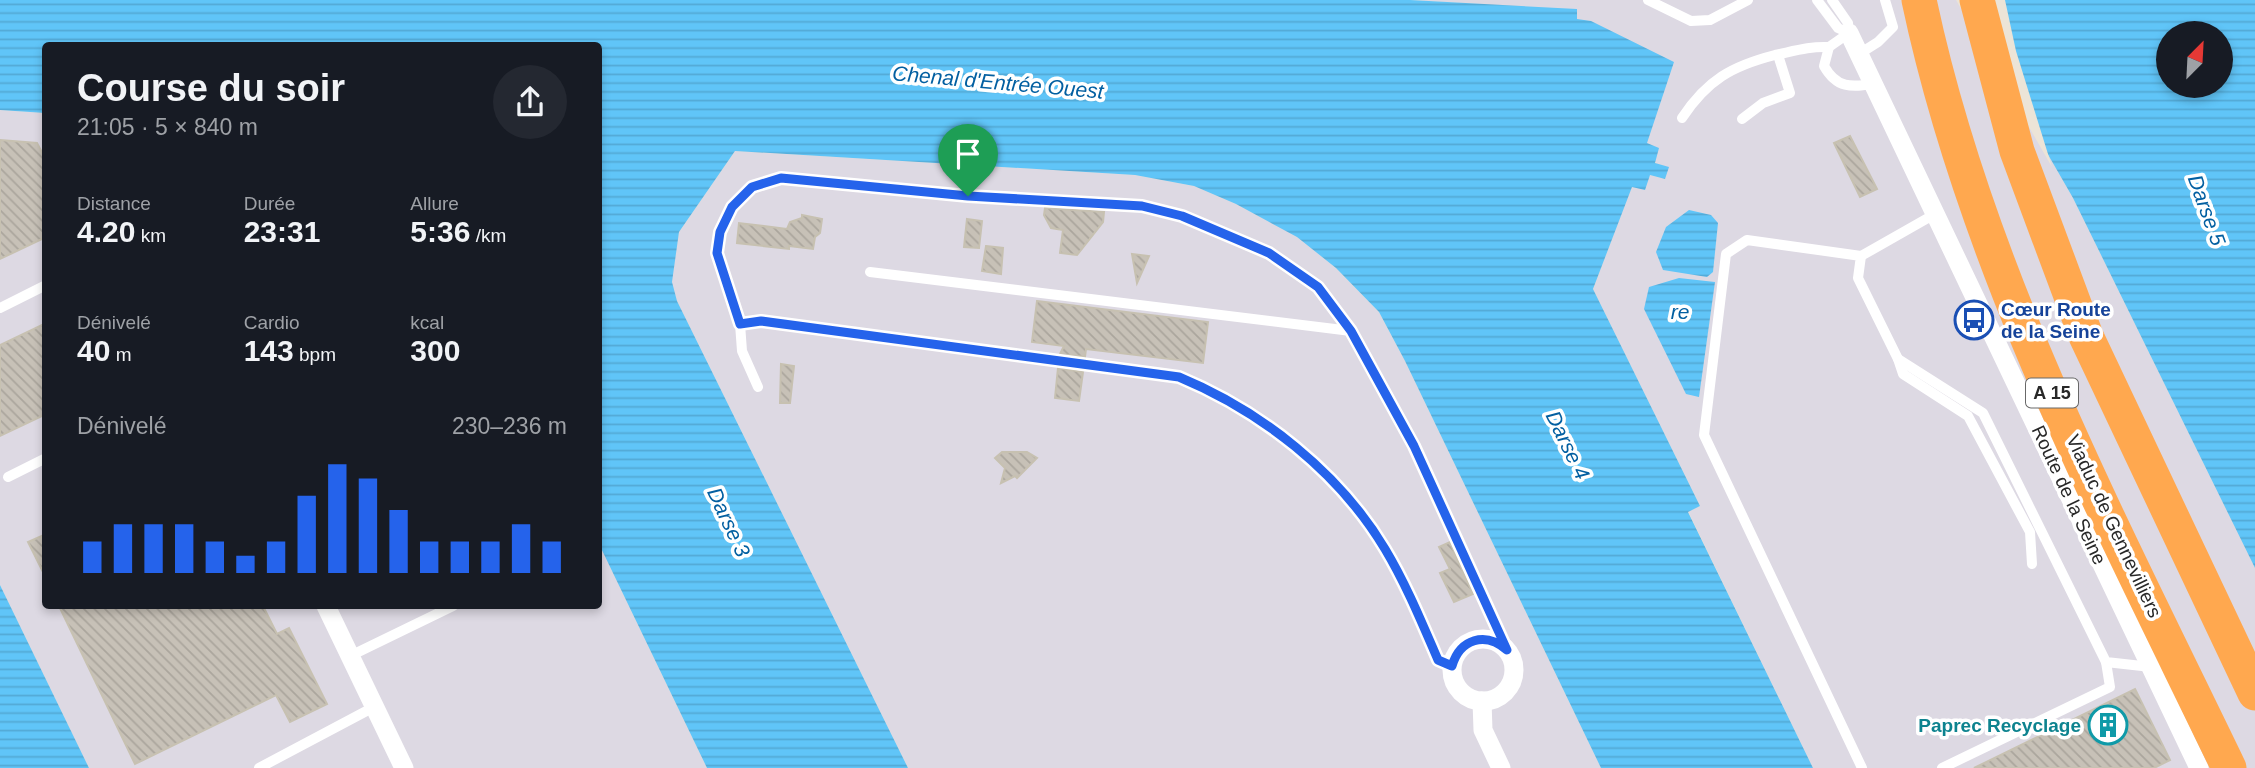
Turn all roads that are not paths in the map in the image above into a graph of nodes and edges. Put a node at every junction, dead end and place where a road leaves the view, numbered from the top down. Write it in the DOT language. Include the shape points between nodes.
graph roads {
  1 [pos="1648,0"];
  2 [pos="1748,0"];
  3 [pos="1818,0"];
  4 [pos="1832,0"];
  5 [pos="1885,0"];
  6 [pos="1919,0"];
  7 [pos="1977,0"];
  8 [pos="1849,33"];
  9 [pos="1829,47"];
  10 [pos="1859,54"];
  11 [pos="1778,55"];
  12 [pos="1875,85"];
  13 [pos="1682,118"];
  14 [pos="1742,119"];
  15 [pos="1935,214"];
  16 [pos="1860,256"];
  17 [pos="870,272"];
  18 [pos="42,287"];
  19 [pos="0,308"];
  20 [pos="740,324"];
  21 [pos="1351,331"];
  22 [pos="1898,359"];
  23 [pos="758,387"];
  24 [pos="42,460"];
  25 [pos="8,477"];
  26 [pos="2032,564"];
  27 [pos="327,609"];
  28 [pos="447,609"];
  29 [pos="1507,650"];
  30 [pos="350,656"];
  31 [pos="2106,662"];
  32 [pos="1452,666"];
  33 [pos="2151,667"];
  34 [pos="2255,693"];
  35 [pos="1482,701"];
  36 [pos="374,708"];
  37 [pos="259,768"];
  38 [pos="404,768"];
  39 [pos="1500,768"];
  40 [pos="1862,768"];
  41 [pos="1942,768"];
  42 [pos="2199,768"];
  43 [pos="2229,768"];
  1 -- 2 [label="lane" via="1691,21 1710,20"];
  3 -- 8 [label="lane, Route de la Seine" via="1838,28"];
  4 -- 8 [label="lane, Route de la Seine" via="1848,23"];
  5 -- 10 [label="lane" via="1893,27"];
  6 -- 43 [label="highway, Viaduc de Gennevilliers / A 15" via="1956,146 2021,324"];
  7 -- 34 [label="highway, A 15" via="2017,152 2086,336"];
  8 -- 9 [label="lane"];
  8 -- 10 [label="street, Route de la Seine"];
  9 -- 11 [label="lane" via="1811,46"];
  9 -- 12 [label="lane" via="1824,66 1839,84"];
  10 -- 12 [label="street, Route de la Seine"];
  11 -- 13 [label="lane" via="1742,65 1717,79"];
  11 -- 14 [label="lane" via="1790,93 1763,103"];
  12 -- 15 [label="street, Route de la Seine"];
  15 -- 16 [label="lane"];
  15 -- 33 [label="street, Route de la Seine"];
  16 -- 22 [label="lane" via="1858,278"];
  16 -- 40 [label="lane" via="1747,240 1726,254 1704,435"];
  17 -- 21 [label="lane"];
  18 -- 19 [label="lane"];
  20 -- 21 [label="lane" via="717,253 720,232 732,207 752,187 781,178 1142,206 1182,216 1269,253 1318,287"];
  20 -- 23 [label="lane" via="742,351"];
  20 -- 32 [label="lane" via="761,321 1179,377 1215,392 1312,460 1354,506 1385,549 1438,660"];
  21 -- 29 [label="lane" via="1414,446"];
  22 -- 26 [label="lane" via="1903,374 1968,416 2030,532"];
  22 -- 31 [label="lane" via="1983,413"];
  24 -- 25 [label="lane"];
  27 -- 30 [label="street"];
  28 -- 30 [label="lane"];
  29 -- 32 [label="street" via="1490,639 1469,641"];
  29 -- 35 [label="street" via="1515,669 1509,688"];
  30 -- 36 [label="street"];
  31 -- 33 [label="lane"];
  31 -- 41 [label="lane" via="2110,687"];
  32 -- 35 [label="street" via="1452,676 1463,694"];
  33 -- 42 [label="street, Route de la Seine"];
  35 -- 39 [label="street" via="1483,730"];
  36 -- 37 [label="lane"];
  36 -- 38 [label="street"];
}
